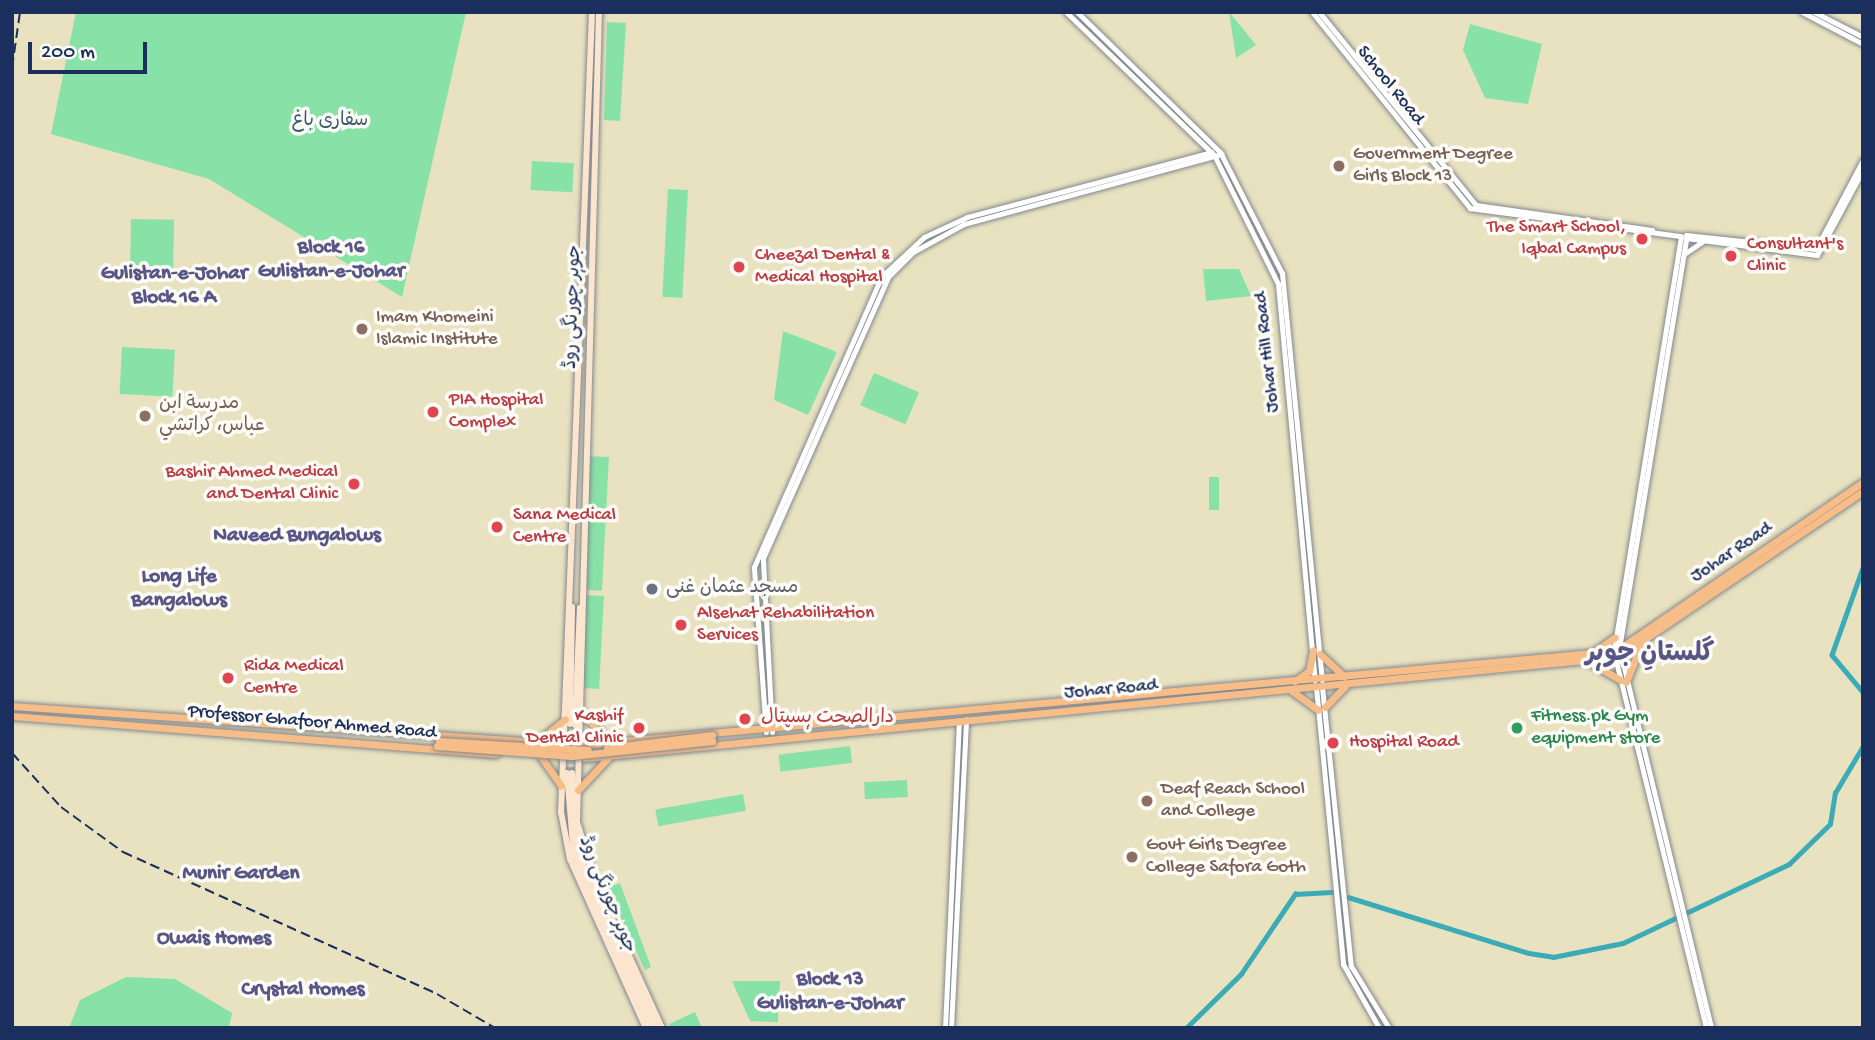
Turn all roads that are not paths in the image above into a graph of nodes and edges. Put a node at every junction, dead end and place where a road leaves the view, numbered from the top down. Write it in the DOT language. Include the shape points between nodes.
graph roads {
  1 [pos="592,12"];
  2 [pos="599,12"];
  3 [pos="1066,12"];
  4 [pos="1077,12"];
  5 [pos="1312,12"];
  6 [pos="1319,12"];
  7 [pos="1802,12"];
  8 [pos="1814,12"];
  9 [pos="1106,37"];
  10 [pos="1863,37"];
  11 [pos="1101,43"];
  12 [pos="1863,44"];
  13 [pos="1186,122"];
  14 [pos="1216,155"];
  15 [pos="1863,160"];
  16 [pos="1863,170"];
  17 [pos="1460,194"];
  18 [pos="1827,235"];
  19 [pos="1683,236"];
  20 [pos="1713,240"];
  21 [pos="1705,242"];
  22 [pos="1683,256"];
  23 [pos="584,378"];
  24 [pos="583,388"];
  25 [pos="1863,482"];
  26 [pos="1863,491"];
  27 [pos="581,603"];
  28 [pos="1615,637"];
  29 [pos="1642,643"];
  30 [pos="1316,652"];
  31 [pos="1616,652"];
  32 [pos="1589,659"];
  33 [pos="1348,681"];
  34 [pos="1623,681"];
  35 [pos="1319,684"];
  36 [pos="1290,686"];
  37 [pos="1177,696"];
  38 [pos="12,706"];
  39 [pos="1321,708"];
  40 [pos="581,711"];
  41 [pos="12,716"];
  42 [pos="963,720"];
  43 [pos="571,725"];
  44 [pos="230,727"];
  45 [pos="769,732"];
  46 [pos="728,737"];
  47 [pos="422,738"];
  48 [pos="533,743"];
  49 [pos="610,743"];
  50 [pos="438,744"];
  51 [pos="564,744"];
  52 [pos="579,745"];
  53 [pos="419,748"];
  54 [pos="609,756"];
  55 [pos="541,757"];
  56 [pos="564,758"];
  57 [pos="578,758"];
  58 [pos="570,771"];
  59 [pos="561,786"];
  60 [pos="578,790"];
  61 [pos="953,929"];
  62 [pos="648,1028"];
  63 [pos="656,1028"];
  64 [pos="662,1028"];
  65 [pos="945,1028"];
  66 [pos="951,1028"];
  67 [pos="1379,1028"];
  68 [pos="1389,1028"];
  69 [pos="1708,1028"];
  1 -- 23 [label="main road, جوہر چورنگی روڈ"];
  2 -- 23 [label="main road, جوہر چورنگی روڈ"];
  3 -- 11 [label="street, Johar Hill Road"];
  4 -- 9 [label="street, Johar Hill Road"];
  5 -- 17 [label="street, School Road"];
  6 -- 17 [label="street, School Road"];
  7 -- 12 [label="street"];
  8 -- 10 [label="street"];
  9 -- 11 [label="street"];
  9 -- 13 [label="street, Johar Hill Road"];
  11 -- 13 [label="street, Johar Hill Road"];
  13 -- 14 [label="street, Johar Hill Road"];
  13 -- 14 [label="street, Johar Hill Road"];
  14 -- 30 [label="street, Johar Hill Road" via="1289,294"];
  14 -- 45 [label="street" via="975,221 929,241 903,260 876,294 754,567"];
  15 -- 18 [label="street"];
  16 -- 18 [label="street"];
  17 -- 19 [label="street, School Road" via="1477,211"];
  18 -- 20 [label="street, School Road" via="1810,252"];
  19 -- 20 [label="street, School Road"];
  19 -- 21 [label="street, School Road"];
  19 -- 22 [label="street"];
  19 -- 28 [label="street"];
  20 -- 21 [label="street, School Road"];
  21 -- 22 [label="street"];
  22 -- 31 [label="street"];
  23 -- 24 [label="main road, جوہر چورنگی روڈ"];
  24 -- 27 [label="main road, جوہر چورنگی روڈ"];
  24 -- 43 [label="main road, جوہر چورنگی روڈ"];
  25 -- 31 [label="main road, Johar Road"];
  26 -- 29 [label="main road, Johar Road"];
  27 -- 40 [label="main road, جوہر چورنگی روڈ"];
  27 -- 43 [label="main road, جوہر چورنگی روڈ"];
  28 -- 31 [label="street"];
  28 -- 32 [label="main road"];
  29 -- 31 [label="main road, Johar Road"];
  29 -- 34 [label="main road"];
  30 -- 33 [label="main road" via="1331,671"];
  30 -- 35 [label="street, Johar Hill Road"];
  30 -- 36 [label="main road" via="1309,671"];
  31 -- 32 [label="main road, Johar Road"];
  31 -- 34 [label="street"];
  32 -- 33 [label="main road, Johar Road"];
  32 -- 34 [label="main road"];
  33 -- 35 [label="main road, Johar Road"];
  33 -- 39 [label="main road"];
  34 -- 69 [label="street"];
  35 -- 36 [label="main road, Johar Road"];
  35 -- 39 [label="street, Johar Hill Road"];
  36 -- 37 [label="main road, Johar Road"];
  36 -- 39 [label="main road"];
  37 -- 42 [label="main road, Johar Road"];
  37 -- 45 [label="main road, Johar Road"];
  38 -- 44 [label="main road"];
  39 -- 67 [label="street" via="1343,964"];
  39 -- 68 [label="street" via="1351,966"];
  40 -- 43 [label="main road, جوہر چورنگی روڈ"];
  40 -- 49 [label="main road"];
  41 -- 44 [label="main road, Professor Ghafoor Ahmed Road"];
  42 -- 46 [label="main road, Johar Road"];
  42 -- 61 [label="street"];
  43 -- 48 [label="main road"];
  43 -- 51 [label="main road, جوہر چورنگی روڈ"];
  43 -- 52 [label="main road, جوہر چورنگی روڈ"];
  44 -- 47 [label="main road"];
  44 -- 53 [label="main road, Professor Ghafoor Ahmed Road"];
  45 -- 46 [label="main road, Johar Road"];
  46 -- 49 [label="main road, Johar Road"];
  46 -- 50 [label="main road, bridge" via="573,751"];
  46 -- 54 [label="main road, Johar Road"];
  47 -- 48 [label="main road, Johar Road"];
  47 -- 50 [label="main road"];
  48 -- 51 [label="main road, Johar Road"];
  49 -- 52 [label="main road, Johar Road"];
  50 -- 53 [label="main road"];
  51 -- 52 [label="main road, Johar Road"];
  51 -- 56 [label="main road, جوہر چورنگی روڈ"];
  52 -- 57 [label="main road, جوہر چورنگی روڈ"];
  53 -- 55 [label="main road, Professor Ghafoor Ahmed Road"];
  54 -- 57 [label="main road, Professor Ghafoor Ahmed Road"];
  54 -- 60 [label="main road"];
  55 -- 56 [label="main road, Professor Ghafoor Ahmed Road"];
  55 -- 59 [label="main road"];
  56 -- 57 [label="main road, Professor Ghafoor Ahmed Road"];
  56 -- 58 [label="main road, جوہر چورنگی روڈ"];
  57 -- 58 [label="main road, جوہر چورنگی روڈ"];
  58 -- 59 [label="main road, جوہر چورنگی روڈ"];
  58 -- 60 [label="main road, جوہر چورنگی روڈ"];
  58 -- 62 [label="main road, جوہر چورنگی روڈ" via="574,856"];
  58 -- 63 [label="main road, جوہر چورنگی روڈ" via="579,855"];
  59 -- 62 [label="main road, جوہر چورنگی روڈ" via="570,859"];
  60 -- 64 [label="main road, جوہر چورنگی روڈ" via="577,822 587,862"];
  61 -- 65 [label="street"];
  61 -- 66 [label="street"];
}
